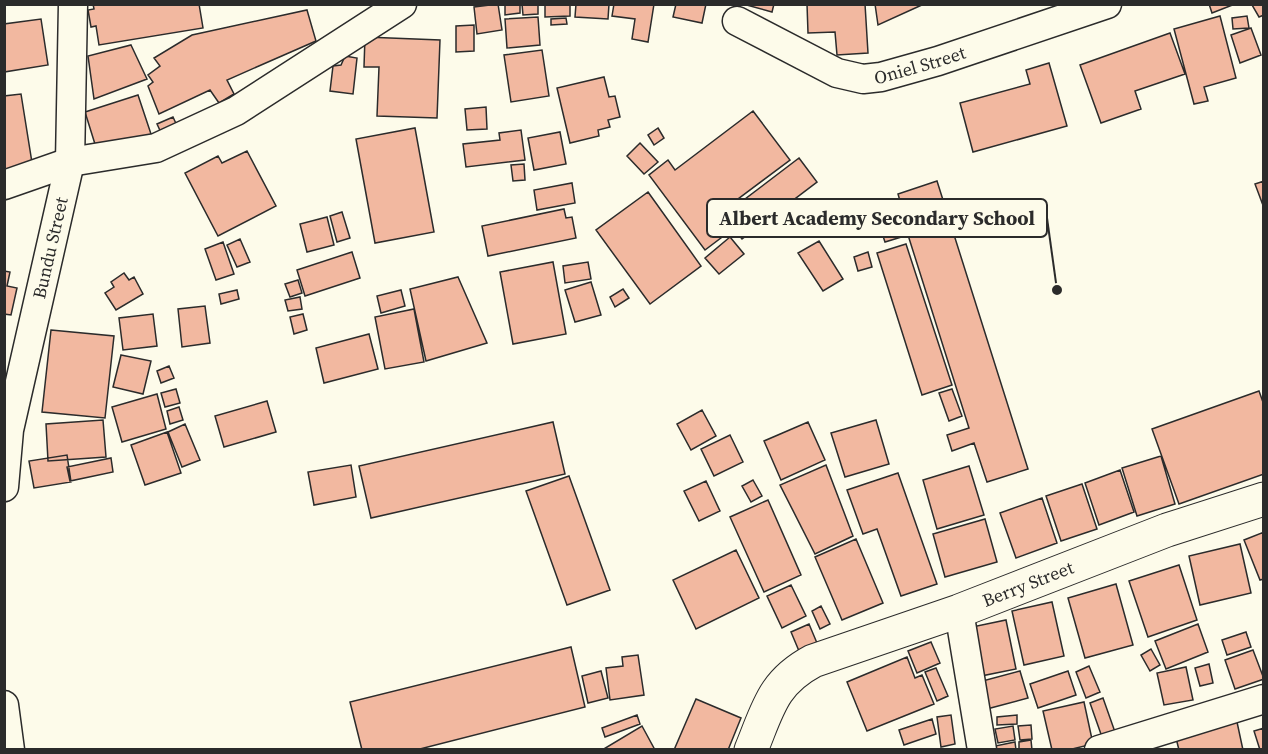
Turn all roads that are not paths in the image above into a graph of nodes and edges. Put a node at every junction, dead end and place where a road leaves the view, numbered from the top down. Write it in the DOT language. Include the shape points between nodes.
graph roads {
  1 [pos="74,4"];
  2 [pos="402,4"];
  3 [pos="1107,4"];
  4 [pos="1067,11"];
  5 [pos="737,21"];
  6 [pos="70,162"];
  7 [pos="4,185"];
  8 [pos="4,487"];
  9 [pos="1263,499"];
  10 [pos="959,611"];
  11 [pos="1263,699"];
  12 [pos="4,705"];
  13 [pos="10,750"];
  14 [pos="751,750"];
  15 [pos="982,750"];
  16 [pos="1099,750"];
  1 -- 6 [label="street, Bundu Street"];
  2 -- 6 [label="street" via="236,111 156,148"];
  3 -- 4 [label="street, Oniel Street"];
  4 -- 5 [label="street, Oniel Street" via="938,61 863,79 837,73"];
  6 -- 7 [label="street"];
  6 -- 8 [label="street, Bundu Street" via="9,430"];
  9 -- 10 [label="street, Berry Street" via="1167,530"];
  10 -- 14 [label="street, Berry Street" via="795,670 776,691"];
  10 -- 15 [label="street"];
  11 -- 16 [label="street"];
  12 -- 13 [label="street"];
}
